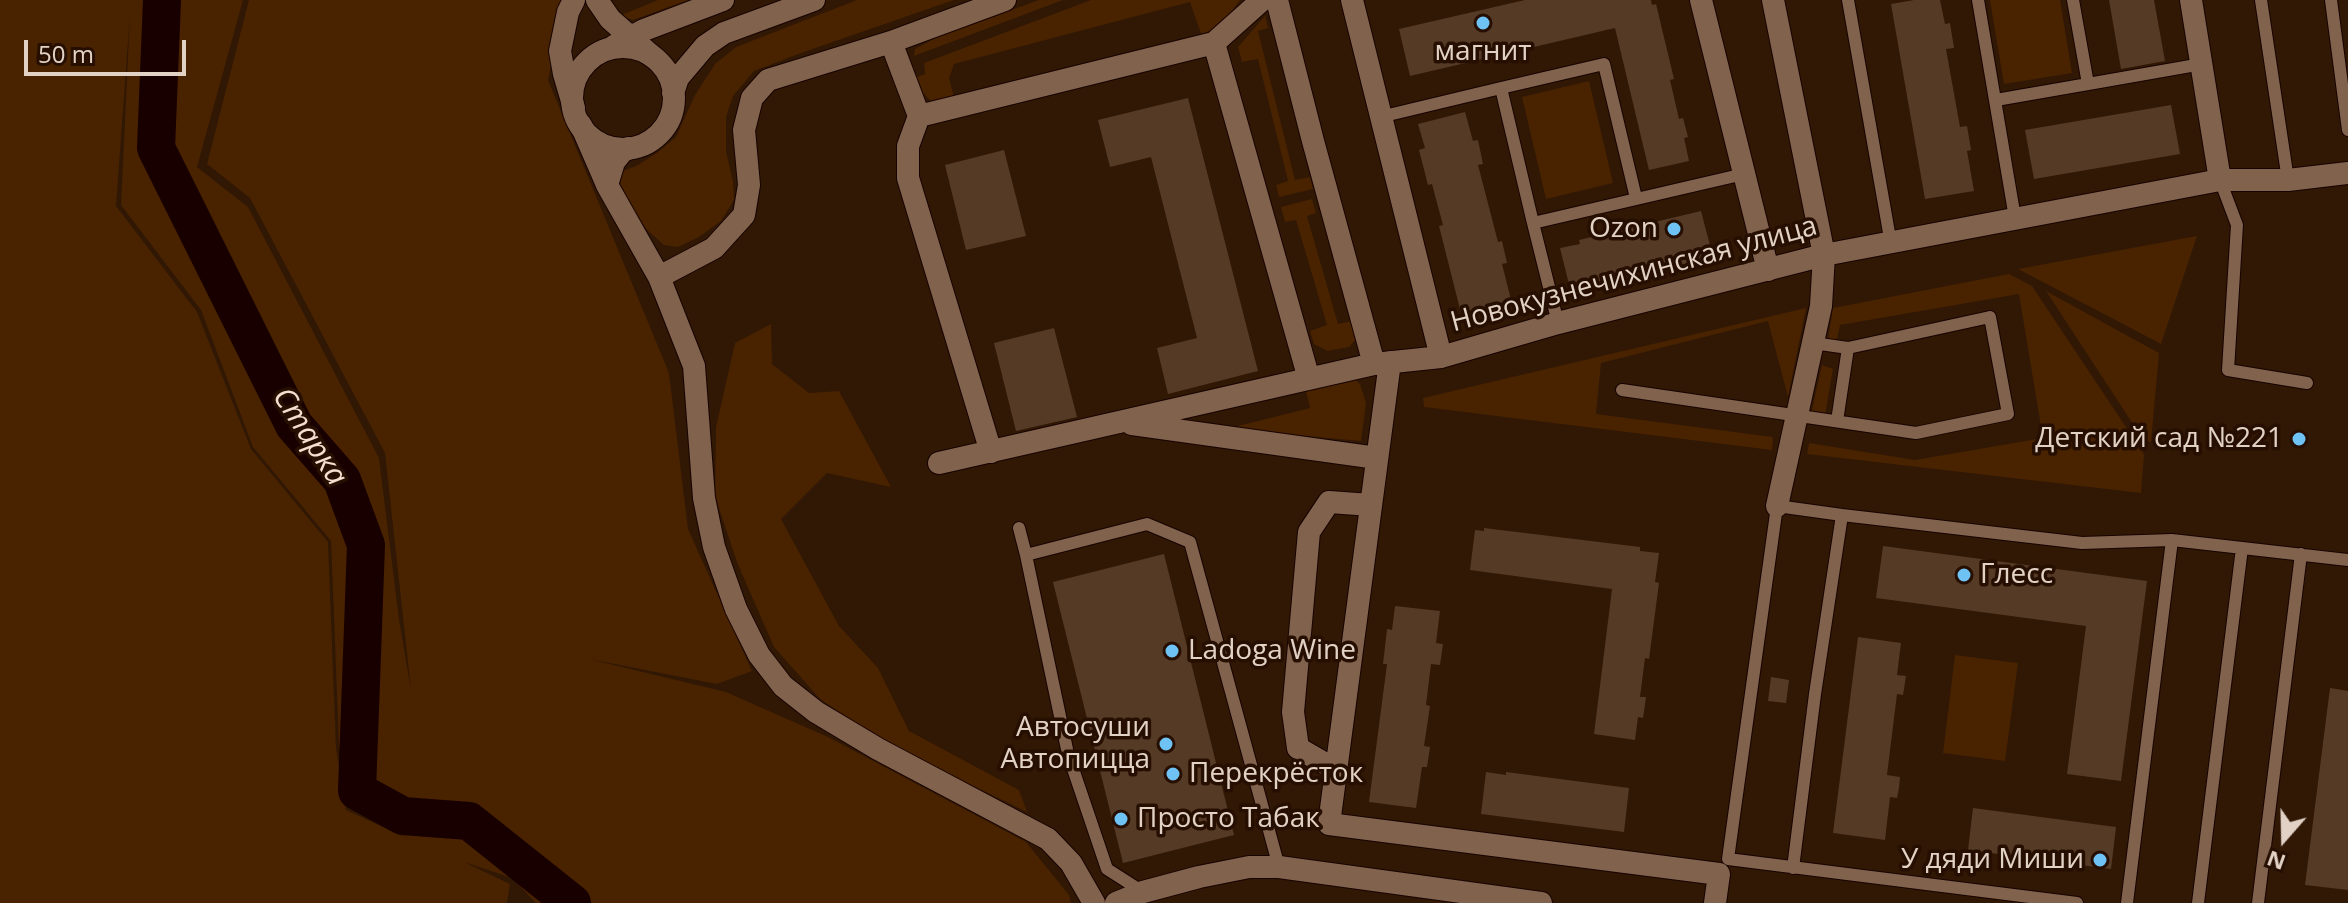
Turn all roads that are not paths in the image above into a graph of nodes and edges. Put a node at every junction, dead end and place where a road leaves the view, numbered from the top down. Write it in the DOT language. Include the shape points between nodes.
graph roads {
  1 [pos="574,0"];
  2 [pos="597,0"];
  3 [pos="723,0"];
  4 [pos="814,0"];
  5 [pos="1005,0"];
  6 [pos="1262,0"];
  7 [pos="1277,0"];
  8 [pos="1352,0"];
  9 [pos="1701,0"];
  10 [pos="1773,0"];
  11 [pos="1848,0"];
  12 [pos="1978,0"];
  13 [pos="2073,0"];
  14 [pos="2191,0"];
  15 [pos="2261,0"];
  16 [pos="2331,0"];
  17 [pos="631,37"];
  18 [pos="891,42"];
  19 [pos="1214,43"];
  20 [pos="608,49"];
  21 [pos="653,57"];
  22 [pos="2202,64"];
  23 [pos="2088,84"];
  24 [pos="1501,88"];
  25 [pos="673,93"];
  26 [pos="1996,100"];
  27 [pos="919,116"];
  28 [pos="577,117"];
  29 [pos="1380,117"];
  30 [pos="2348,130"];
  31 [pos="629,148"];
  32 [pos="2348,173"];
  33 [pos="1744,174"];
  34 [pos="2220,180"];
  35 [pos="2288,180"];
  36 [pos="607,185"];
  37 [pos="1636,198"];
  38 [pos="2015,218"];
  39 [pos="1533,223"];
  40 [pos="1891,244"];
  41 [pos="1824,255"];
  42 [pos="1768,270"];
  43 [pos="659,277"];
  44 [pos="1558,323"];
  45 [pos="1813,343"];
  46 [pos="1848,348"];
  47 [pos="1441,357"];
  48 [pos="1382,363"];
  49 [pos="1309,379"];
  50 [pos="2307,383"];
  51 [pos="1622,390"];
  52 [pos="1797,414"];
  53 [pos="1837,421"];
  54 [pos="1120,423"];
  55 [pos="991,452"];
  56 [pos="1377,458"];
  57 [pos="939,463"];
  58 [pos="1371,505"];
  59 [pos="1777,506"];
  60 [pos="1842,515"];
  61 [pos="1019,528"];
  62 [pos="2172,540"];
  63 [pos="2242,548"];
  64 [pos="2301,554"];
  65 [pos="1026,555"];
  66 [pos="2348,560"];
  67 [pos="1336,770"];
  68 [pos="1279,867"];
  69 [pos="1793,868"];
  70 [pos="1143,892"];
  71 [pos="1094,903"];
  72 [pos="1116,903"];
  73 [pos="1541,903"];
  74 [pos="1715,903"];
  75 [pos="2077,903"];
  76 [pos="2127,903"];
  77 [pos="2198,903"];
  78 [pos="2258,903"];
  1 -- 28 [label="street" via="560,51"];
  2 -- 17 [label="street"];
  3 -- 17 [label="street"];
  4 -- 25 [label="street" via="724,33 705,46 678,78"];
  5 -- 18 [label="street"];
  6 -- 19 [label="street"];
  7 -- 48 [label="street" via="1313,141"];
  8 -- 29 [label="street"];
  9 -- 33 [label="street"];
  10 -- 41 [label="street"];
  11 -- 40 [label="lane"];
  12 -- 26 [label="lane"];
  13 -- 23 [label="lane"];
  14 -- 22 [label="street"];
  15 -- 35 [label="lane"];
  16 -- 30 [label="lane"];
  17 -- 20 [label="street"];
  17 -- 21 [label="street"];
  18 -- 27 [label="street"];
  18 -- 43 [label="street" via="768,80 752,98 744,130 749,185 744,215 714,248"];
  19 -- 27 [label="street"];
  19 -- 49 [label="street"];
  20 -- 21 [label="street" via="627,47"];
  20 -- 28 [label="street" via="580,72 573,89"];
  21 -- 25 [label="street" via="666,70"];
  22 -- 23 [label="lane"];
  22 -- 34 [label="street"];
  23 -- 26 [label="lane"];
  24 -- 29 [label="lane"];
  24 -- 37 [label="lane" via="1604,64"];
  24 -- 39 [label="lane"];
  25 -- 31 [label="street" via="671,115 661,131 647,143"];
  26 -- 38 [label="lane"];
  27 -- 55 [label="street" via="908,146 908,178"];
  28 -- 31 [label="street" via="602,144"];
  28 -- 36 [label="street"];
  29 -- 47 [label="street"];
  31 -- 36 [label="street" via="614,162"];
  32 -- 35 [label="street, Новокузнечихинская улица"];
  33 -- 37 [label="lane"];
  33 -- 42 [label="street"];
  34 -- 35 [label="street, Новокузнечихинская улица"];
  34 -- 38 [label="street, Новокузнечихинская улица"];
  34 -- 50 [label="lane" via="2237,225 2228,370"];
  36 -- 43 [label="street"];
  37 -- 39 [label="lane"];
  38 -- 40 [label="street, Новокузнечихинская улица"];
  39 -- 44 [label="lane"];
  40 -- 41 [label="street, Новокузнечихинская улица"];
  41 -- 42 [label="street, Новокузнечихинская улица"];
  41 -- 45 [label="street"];
  42 -- 44 [label="street, Новокузнечихинская улица"];
  43 -- 71 [label="street" via="694,366 704,498 714,547 759,655 783,686 816,712 1048,839 1071,863"];
  44 -- 47 [label="street, Новокузнечихинская улица"];
  45 -- 46 [label="lane"];
  45 -- 52 [label="street"];
  46 -- 53 [label="lane"];
  46 -- 53 [label="lane" via="1990,317 2008,414 1916,433"];
  47 -- 48 [label="street, Новокузнечихинская улица"];
  48 -- 49 [label="street, Новокузнечихинская улица"];
  48 -- 56 [label="street"];
  49 -- 54 [label="street, Новокузнечихинская улица"];
  51 -- 52 [label="lane"];
  52 -- 53 [label="lane"];
  52 -- 59 [label="street"];
  54 -- 55 [label="street, Новокузнечихинская улица"];
  54 -- 56 [label="street"];
  55 -- 57 [label="street, Новокузнечихинская улица"];
  56 -- 58 [label="street"];
  58 -- 67 [label="street"];
  58 -- 67 [label="street" via="1329,502 1309,532 1293,712 1298,748"];
  59 -- 60 [label="lane"];
  59 -- 69 [label="lane" via="1728,859"];
  60 -- 62 [label="lane" via="2082,543"];
  60 -- 69 [label="lane"];
  61 -- 65 [label="lane"];
  62 -- 63 [label="lane"];
  62 -- 76 [label="lane"];
  63 -- 64 [label="lane"];
  63 -- 77 [label="lane"];
  64 -- 66 [label="lane"];
  64 -- 78 [label="lane"];
  65 -- 68 [label="lane" via="1147,524 1190,542"];
  65 -- 70 [label="lane" via="1068,754 1107,869"];
  67 -- 74 [label="street" via="1329,824 1719,874"];
  68 -- 70 [label="street" via="1228,870"];
  68 -- 73 [label="street"];
  69 -- 75 [label="lane"];
  70 -- 72 [label="street"];
}
